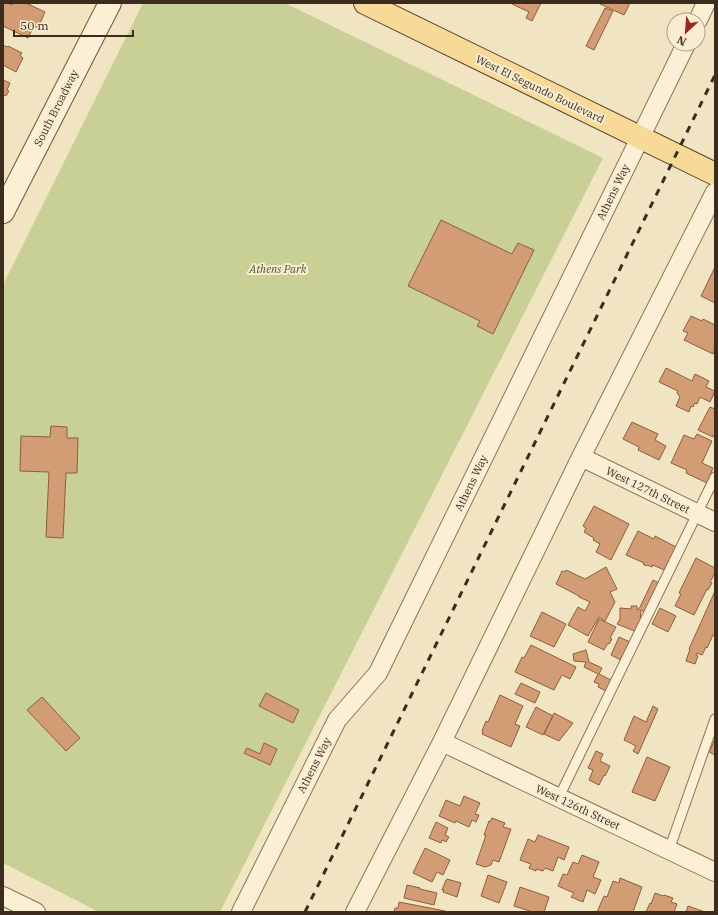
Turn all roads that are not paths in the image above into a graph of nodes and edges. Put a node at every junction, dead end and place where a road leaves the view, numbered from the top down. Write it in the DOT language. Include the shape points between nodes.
graph roads {
  1 [pos="110,3"];
  2 [pos="365,3"];
  3 [pos="682,52"];
  4 [pos="639,138"];
  5 [pos="715,174"];
  6 [pos="715,192"];
  7 [pos="6,199"];
  8 [pos="581,457"];
  9 [pos="715,477"];
  10 [pos="697,514"];
  11 [pos="715,522"];
  12 [pos="715,719"];
  13 [pos="442,742"];
  14 [pos="559,798"];
  15 [pos="669,850"];
  16 [pos="715,872"];
  17 [pos="3,896"];
  18 [pos="36,912"];
  19 [pos="241,912"];
  20 [pos="355,912"];
  1 -- 7 [label="main road, South Broadway"];
  2 -- 4 [label="main road, West El Segundo Boulevard"];
  3 -- 4 [label="street, Athens Way"];
  4 -- 5 [label="main road, West El Segundo Boulevard"];
  4 -- 19 [label="street, Athens Way" via="378,673 337,720"];
  6 -- 8 [label="street"];
  8 -- 10 [label="street, West 127th Street"];
  8 -- 13 [label="street"];
  9 -- 10 [label="lane"];
  10 -- 11 [label="street, West 127th Street"];
  10 -- 14 [label="lane"];
  12 -- 15 [label="lane"];
  13 -- 14 [label="street, West 126th Street"];
  13 -- 20 [label="street"];
  14 -- 15 [label="street, West 126th Street"];
  15 -- 16 [label="street, West 126th Street"];
  17 -- 18 [label="street"];
}
